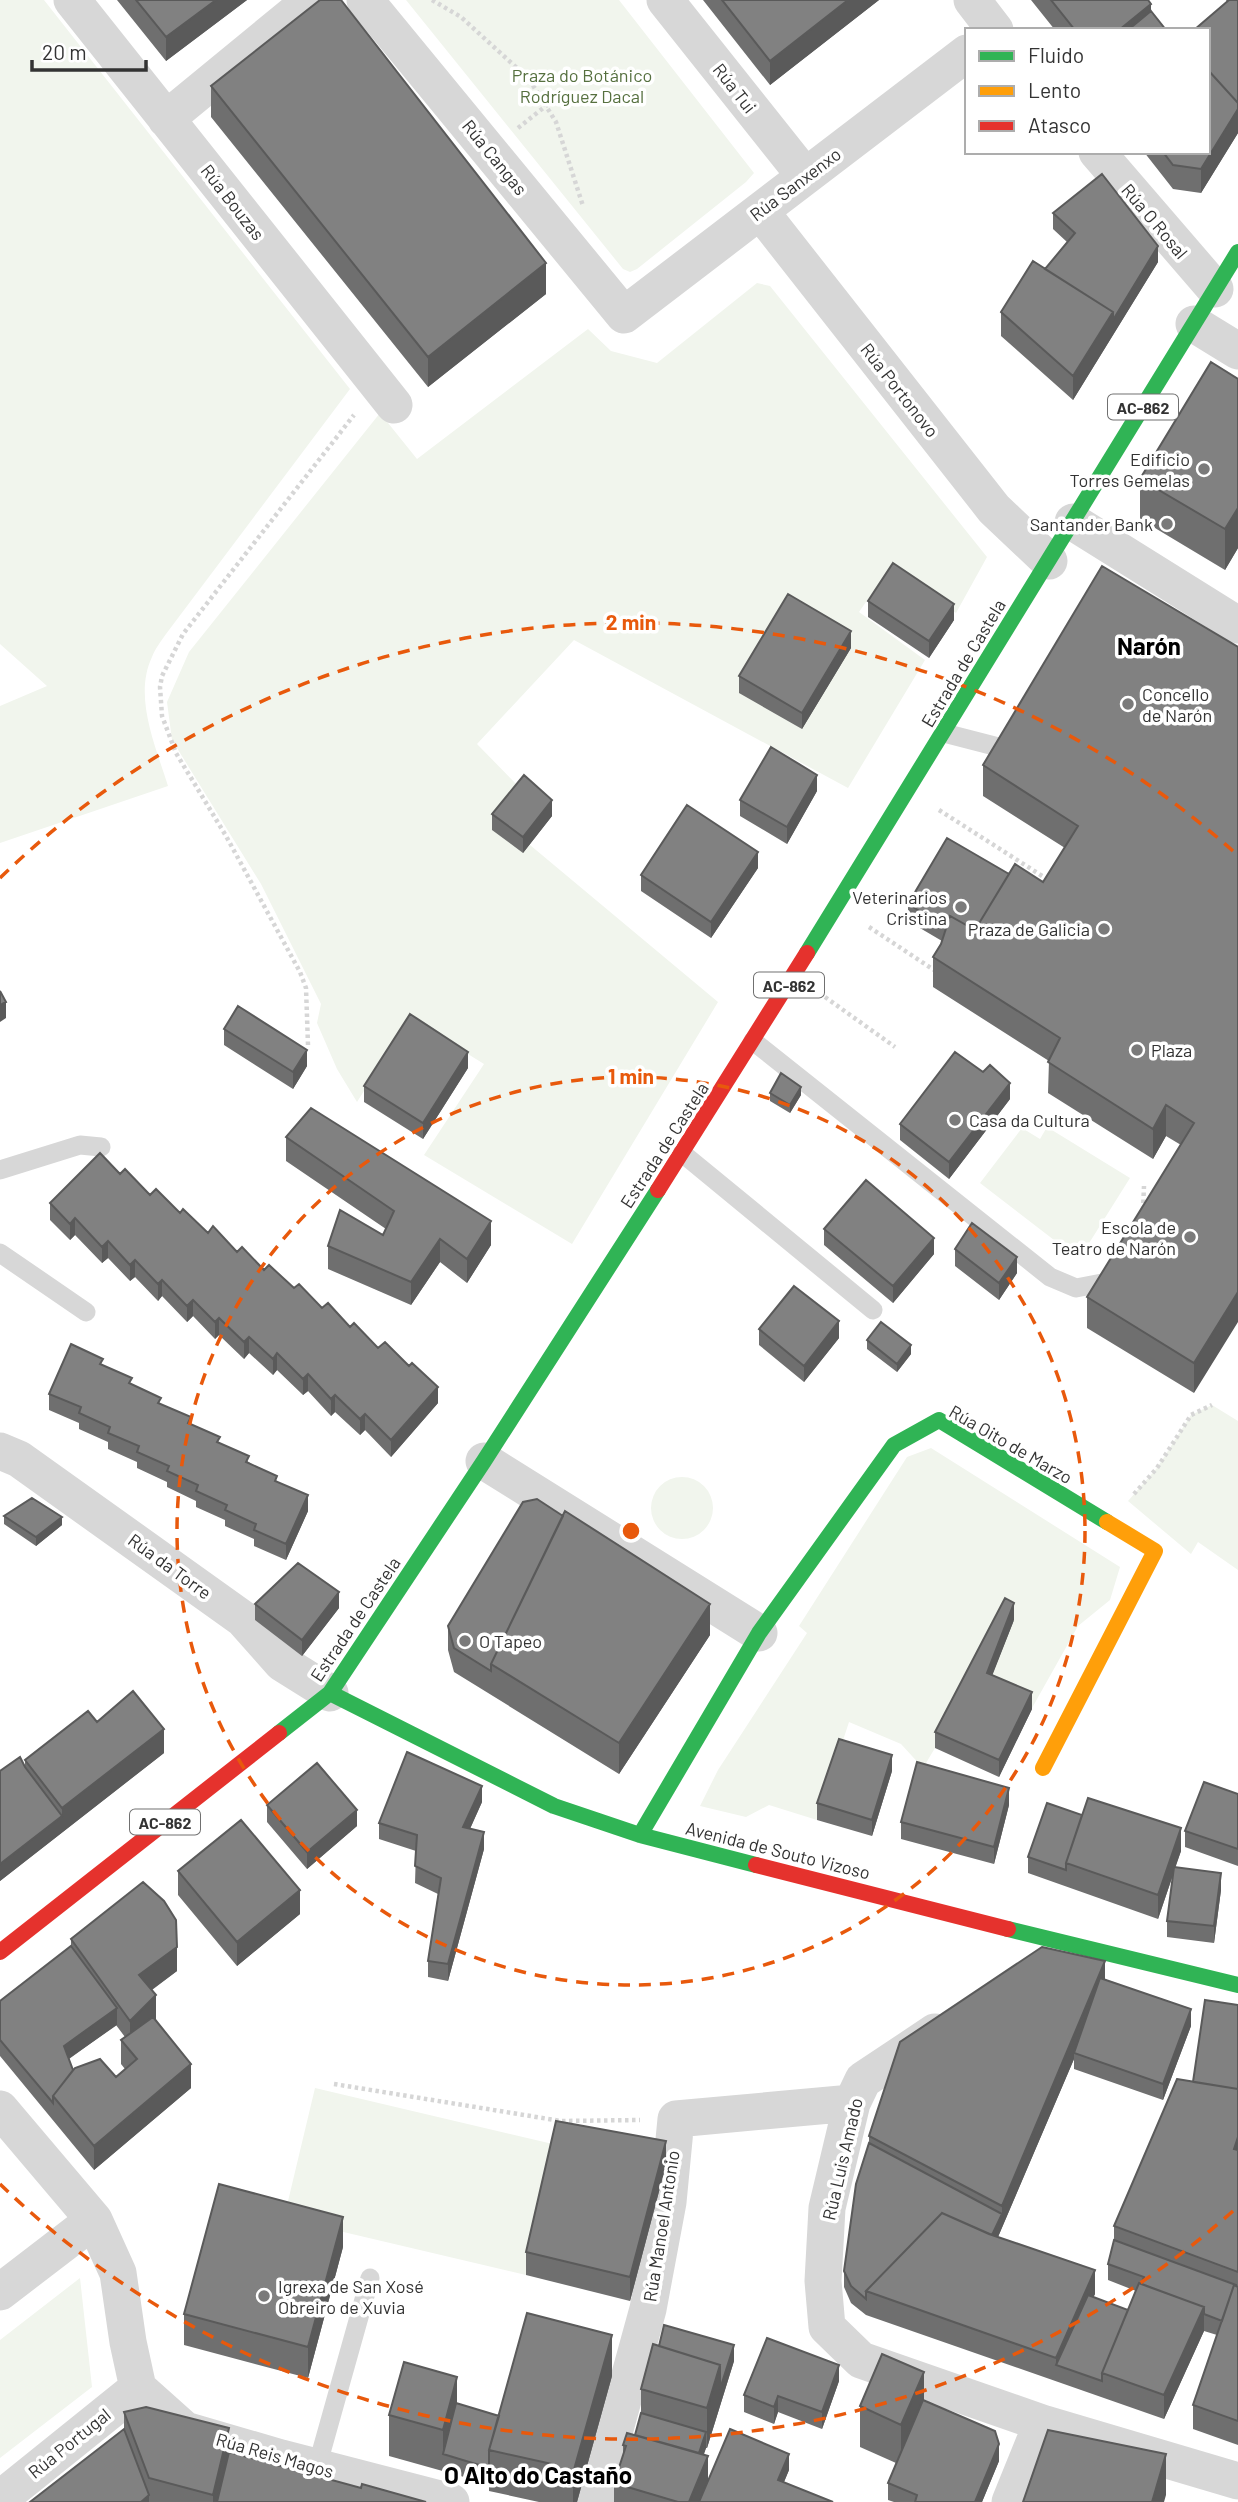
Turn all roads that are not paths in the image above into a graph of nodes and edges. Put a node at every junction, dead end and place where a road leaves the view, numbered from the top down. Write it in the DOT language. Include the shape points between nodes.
graph roads {
  1 [pos="72,0"];
  2 [pos="311,0"];
  3 [pos="365,0"];
  4 [pos="665,0"];
  5 [pos="972,0"];
  6 [pos="993,28"];
  7 [pos="965,55"];
  8 [pos="166,119"];
  9 [pos="1099,154"];
  10 [pos="805,176"];
  11 [pos="760,211"];
  12 [pos="1238,252"];
  13 [pos="1215,289"];
  14 [pos="624,315"];
  15 [pos="1194,324"];
  16 [pos="1238,351"];
  17 [pos="386,395"];
  18 [pos="1073,522"];
  19 [pos="1049,561"];
  20 [pos="1238,625"];
  21 [pos="944,733"];
  22 [pos="1010,750"];
  23 [pos="753,1041"];
  24 [pos="102,1147"];
  25 [pos="682,1153"];
  26 [pos="0,1170"];
  27 [pos="0,1253"];
  28 [pos="1102,1283"];
  29 [pos="873,1310"];
  30 [pos="86,1312"];
  31 [pos="0,1451"];
  32 [pos="484,1461"];
  33 [pos="759,1633"];
  34 [pos="330,1693"];
  35 [pos="1043,1768"];
  36 [pos="640,1835"];
  37 [pos="0,1952"];
  38 [pos="1238,1985"];
  39 [pos="960,2015"];
  40 [pos="852,2103"];
  41 [pos="0,2109"];
  42 [pos="94,2220"];
  43 [pos="370,2278"];
  44 [pos="0,2292"];
  45 [pos="138,2388"];
  46 [pos="1042,2423"];
  47 [pos="317,2467"];
  48 [pos="1238,2481"];
  49 [pos="0,2499"];
  50 [pos="451,2502"];
  51 [pos="594,2502"];
  52 [pos="1010,2502"];
  1 -- 8 [label="street, Rúa Bouzas"];
  2 -- 8 [label="street"];
  3 -- 14 [label="street, Rúa Cangas"];
  4 -- 10 [label="street, Rúa Tui"];
  5 -- 6 [label="street"];
  7 -- 10 [label="street, Rúa Sanxenxo"];
  8 -- 17 [label="street, Rúa Bouzas"];
  9 -- 13 [label="street, Rúa O Rosal"];
  10 -- 11 [label="street, Rúa Sanxenxo"];
  11 -- 14 [label="street, Rúa Sanxenxo"];
  11 -- 19 [label="street, Rúa Portonovo" via="994,509"];
  12 -- 13 [label="main road, Estrada de Castela / AC-862"];
  13 -- 15 [label="main road, Estrada de Castela / AC-862"];
  15 -- 16 [label="street"];
  15 -- 18 [label="main road, Estrada de Castela / AC-862"];
  18 -- 19 [label="main road, Estrada de Castela / AC-862"];
  18 -- 20 [label="street"];
  19 -- 21 [label="main road, Estrada de Castela / AC-862"];
  21 -- 22 [label="lane"];
  21 -- 23 [label="main road, Estrada de Castela / AC-862"];
  23 -- 25 [label="main road, Estrada de Castela / AC-862"];
  23 -- 28 [label="lane" via="1050,1276 1076,1288"];
  24 -- 26 [label="lane" via="80,1145"];
  25 -- 29 [label="lane"];
  25 -- 32 [label="main road, Estrada de Castela / AC-862"];
  27 -- 30 [label="lane"];
  31 -- 34 [label="street, Rúa da Torre" via="19,1459 243,1619 282,1663"];
  32 -- 33 [label="street"];
  32 -- 34 [label="main road, Estrada de Castela / AC-862"];
  33 -- 35 [label="main road, Rúa Oito de Marzo" via="894,1445 939,1420 1155,1551"];
  33 -- 36 [label="main road, Rúa Oito de Marzo"];
  34 -- 36 [label="main road, Avenida de Souto Vizoso" via="554,1806"];
  34 -- 37 [label="main road, Estrada de Castela / AC-862"];
  36 -- 38 [label="main road, Avenida de Souto Vizoso" via="1045,1953"];
  39 -- 40 [label="street, Rúa Luis Amado" via="863,2080"];
  40 -- 46 [label="street, Rúa Luis Amado" via="827,2208 823,2281 827,2327 862,2360"];
  40 -- 51 [label="street, Rúa Manoel Antonio" via="676,2119 668,2202 648,2309"];
  41 -- 42 [label="street"];
  42 -- 44 [label="street"];
  42 -- 45 [label="street" via="118,2273"];
  43 -- 47 [label="lane"];
  45 -- 47 [label="street, Rúa Reis Magos" via="185,2430"];
  45 -- 49 [label="street, Rúa Portugal"];
  46 -- 48 [label="street, Rúa Luis Amado"];
  46 -- 52 [label="street"];
  47 -- 50 [label="street, Rúa Reis Magos"];
}
